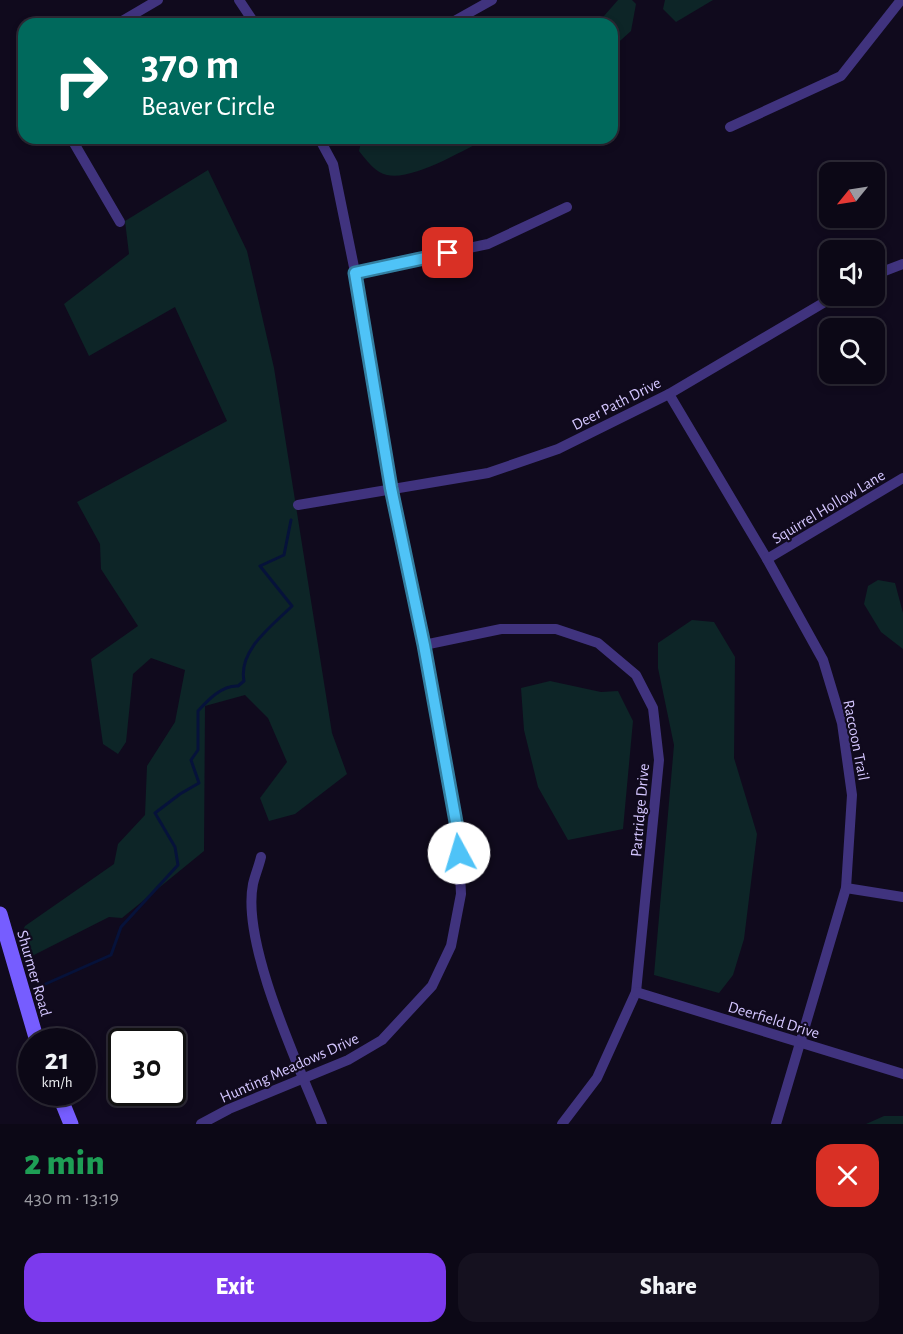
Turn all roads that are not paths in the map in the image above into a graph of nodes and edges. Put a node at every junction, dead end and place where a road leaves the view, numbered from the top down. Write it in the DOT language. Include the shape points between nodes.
graph roads {
  1 [pos="158,0"];
  2 [pos="240,0"];
  3 [pos="492,0"];
  4 [pos="901,0"];
  5 [pos="127,18"];
  6 [pos="251,18"];
  7 [pos="460,18"];
  8 [pos="730,127"];
  9 [pos="74,144"];
  10 [pos="322,144"];
  11 [pos="567,207"];
  12 [pos="120,222"];
  13 [pos="903,264"];
  14 [pos="885,270"];
  15 [pos="355,273"];
  16 [pos="819,305"];
  17 [pos="669,394"];
  18 [pos="903,478"];
  19 [pos="391,488"];
  20 [pos="298,505"];
  21 [pos="767,559"];
  22 [pos="424,645"];
  23 [pos="261,857"];
  24 [pos="846,888"];
  25 [pos="903,897"];
  26 [pos="0,914"];
  27 [pos="636,992"];
  28 [pos="33,1028"];
  29 [pos="799,1042"];
  30 [pos="903,1074"];
  31 [pos="305,1080"];
  32 [pos="64,1106"];
  33 [pos="71,1124"];
  34 [pos="201,1124"];
  35 [pos="322,1124"];
  36 [pos="562,1124"];
  37 [pos="776,1124"];
  1 -- 5 [label="street"];
  2 -- 6 [label="street"];
  3 -- 7 [label="street"];
  4 -- 8 [label="street" via="840,76"];
  9 -- 12 [label="street"];
  10 -- 15 [label="street, Hunting Meadows Drive" via="333,164"];
  11 -- 15 [label="street" via="488,244"];
  13 -- 14 [label="street"];
  15 -- 19 [label="street, Hunting Meadows Drive"];
  16 -- 17 [label="street, Deer Path Drive"];
  17 -- 19 [label="street, Deer Path Drive" via="558,449 488,472"];
  17 -- 21 [label="street, Raccoon Trail"];
  18 -- 21 [label="street, Squirrel Hollow Lane"];
  19 -- 20 [label="street, Deer Path Drive"];
  19 -- 22 [label="street, Hunting Meadows Drive"];
  21 -- 24 [label="street, Raccoon Trail" via="823,660 842,723 852,795"];
  22 -- 27 [label="street, Partridge Drive" via="501,629 555,629 598,643 636,675 653,708 660,760"];
  22 -- 31 [label="street, Hunting Meadows Drive" via="458,833 462,894 451,946 432,986 382,1040"];
  23 -- 31 [label="street" via="253,885 254,927 265,976"];
  24 -- 25 [label="street"];
  24 -- 29 [label="street, Raccoon Trail"];
  26 -- 28 [label="street, Shurmer Road"];
  27 -- 29 [label="street, Deerfield Drive"];
  27 -- 36 [label="street, Partridge Drive" via="597,1078"];
  29 -- 30 [label="street, Deerfield Drive"];
  29 -- 37 [label="street, Raccoon Trail"];
  31 -- 34 [label="street, Hunting Meadows Drive" via="230,1108"];
  31 -- 35 [label="street"];
  32 -- 33 [label="street"];
}
